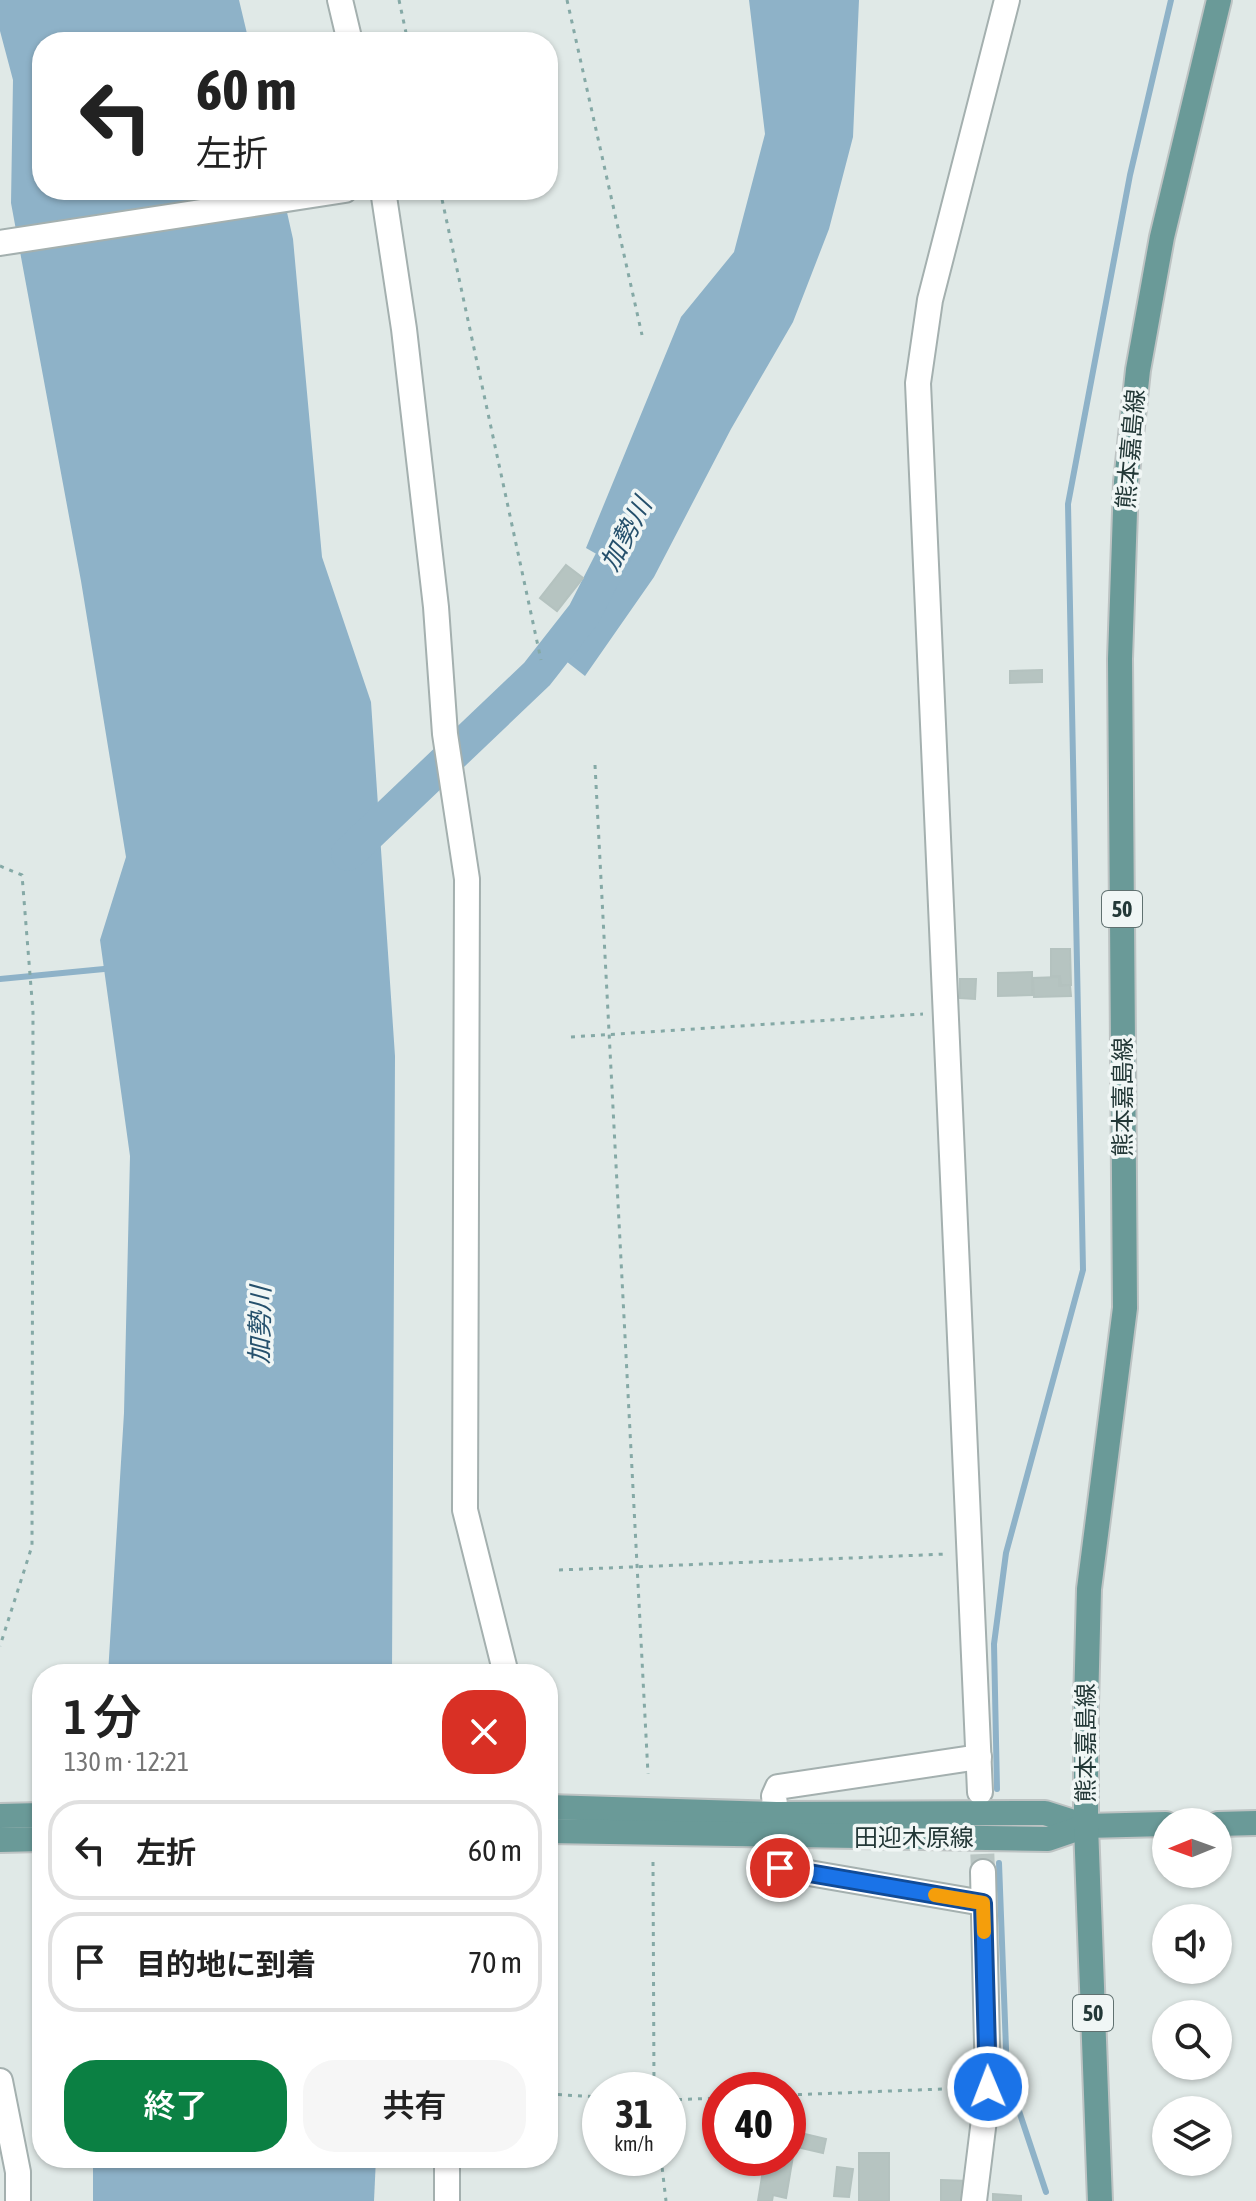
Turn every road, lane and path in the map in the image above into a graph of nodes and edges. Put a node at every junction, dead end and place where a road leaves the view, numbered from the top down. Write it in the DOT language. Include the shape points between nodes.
graph roads {
  1 [pos="340,0"];
  2 [pos="399,0"];
  3 [pos="567,0"];
  4 [pos="1007,0"];
  5 [pos="1219,0"];
  6 [pos="348,32"];
  7 [pos="406,32"];
  8 [pos="280,200"];
  9 [pos="385,200"];
  10 [pos="442,200"];
  11 [pos="0,243"];
  12 [pos="642,335"];
  13 [pos="541,660"];
  14 [pos="595,765"];
  15 [pos="0,866"];
  16 [pos="946,1013"];
  17 [pos="607,1033"];
  18 [pos="571,1037"];
  19 [pos="971,1553"];
  20 [pos="559,1570"];
  21 [pos="635,1570"];
  22 [pos="0,1646"];
  23 [pos="504,1664"];
  24 [pos="979,1757"];
  25 [pos="648,1774"];
  26 [pos="980,1792"];
  27 [pos="558,1807"];
  28 [pos="776,1814"];
  29 [pos="32,1815"];
  30 [pos="0,1816"];
  31 [pos="1256,1823"];
  32 [pos="1152,1824"];
  33 [pos="1232,1824"];
  34 [pos="1086,1826"];
  35 [pos="558,1831"];
  36 [pos="766,1837"];
  37 [pos="32,1839"];
  38 [pos="0,1840"];
  39 [pos="653,1862"];
  40 [pos="983,1872"];
  41 [pos="983,1903"];
  42 [pos="654,2072"];
  43 [pos="0,2081"];
  44 [pos="988,2087"];
  45 [pos="806,2094"];
  46 [pos="558,2095"];
  47 [pos="582,2096"];
  48 [pos="447,2168"];
  49 [pos="663,2176"];
  50 [pos="18,2201"];
  51 [pos="447,2201"];
  52 [pos="666,2201"];
  53 [pos="974,2201"];
  54 [pos="1100,2201"];
  1 -- 6 [label="street"];
  2 -- 7 [label="path"];
  3 -- 12 [label="path"];
  4 -- 16 [label="street" via="930,300 918,383"];
  5 -- 34 [label="main road, 熊本嘉島線 / 50" via="1162,237 1138,370 1126,482 1120,659 1125,1308 1089,1589"];
  8 -- 11 [label="street"];
  9 -- 23 [label="street" via="436,607 445,734 467,879 465,1510"];
  10 -- 13 [label="path"];
  14 -- 17 [label="path"];
  15 -- 22 [label="path" via="22,875 33,1028 32,1546"];
  16 -- 17 [label="path"];
  16 -- 19 [label="street"];
  17 -- 18 [label="path"];
  17 -- 21 [label="path"];
  19 -- 21 [label="path"];
  19 -- 24 [label="street"];
  20 -- 21 [label="path"];
  21 -- 25 [label="path"];
  24 -- 26 [label="street"];
  24 -- 28 [label="street" via="778,1787"];
  27 -- 28 [label="main road, 田迎木原線"];
  28 -- 34 [label="main road, 田迎木原線" via="1045,1813"];
  29 -- 30 [label="main road"];
  31 -- 33 [label="main road"];
  32 -- 34 [label="main road, 田迎木原線"];
  34 -- 36 [label="main road, 田迎木原線" via="1048,1839"];
  34 -- 54 [label="main road, 熊本嘉島線 / 50"];
  35 -- 36 [label="main road, 田迎木原線"];
  36 -- 41 [label="street" via="780,1868"];
  37 -- 38 [label="main road"];
  39 -- 42 [label="path"];
  40 -- 41 [label="street"];
  41 -- 44 [label="street"];
  43 -- 50 [label="street" via="18,2172"];
  44 -- 45 [label="path"];
  44 -- 53 [label="street"];
  46 -- 47 [label="path"];
  48 -- 51 [label="street"];
  49 -- 52 [label="path"];
}
